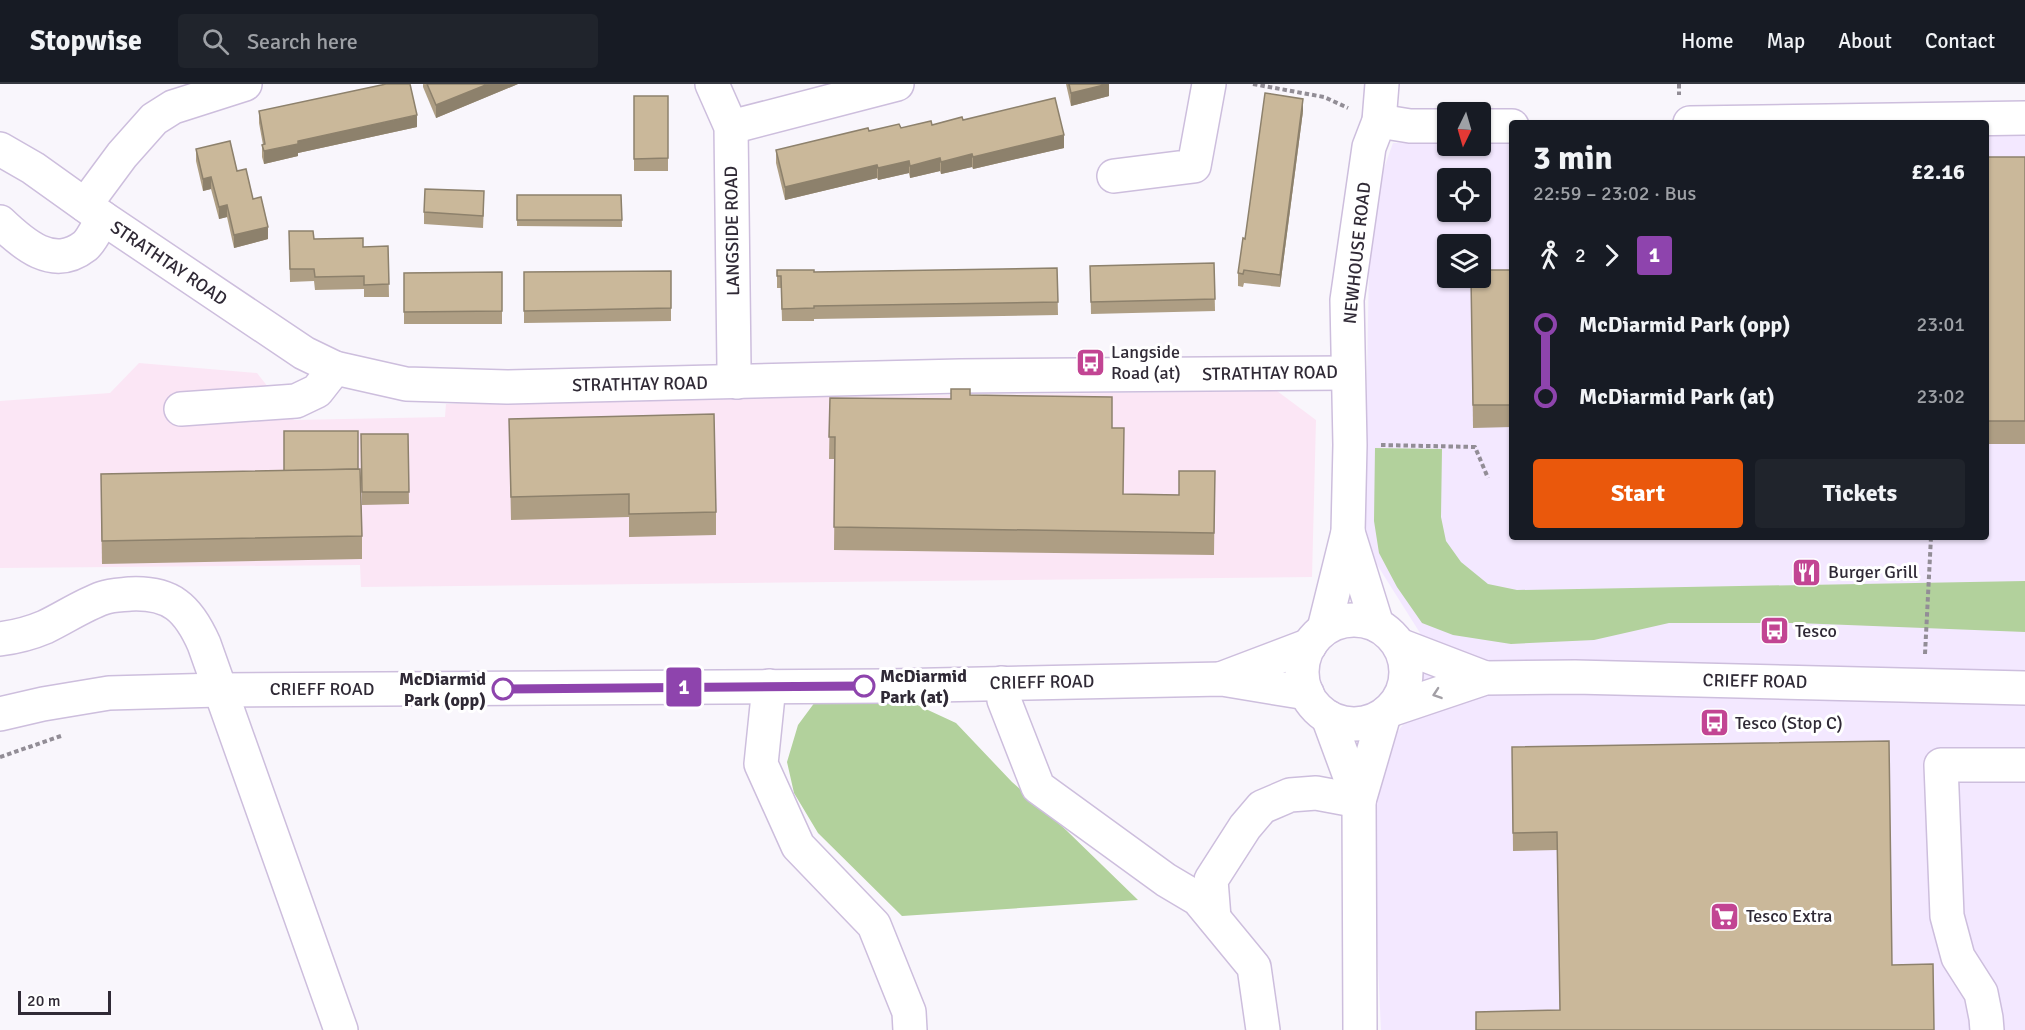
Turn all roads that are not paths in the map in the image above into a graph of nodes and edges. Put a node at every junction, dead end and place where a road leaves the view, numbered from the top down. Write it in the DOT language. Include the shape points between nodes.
graph roads {
  1 [pos="245,84"];
  2 [pos="712,84"];
  3 [pos="897,84"];
  4 [pos="1209,84"];
  5 [pos="1382,84"];
  6 [pos="2025,118"];
  7 [pos="1891,120"];
  8 [pos="1379,121"];
  9 [pos="1437,126"];
  10 [pos="1491,126"];
  11 [pos="1509,126"];
  12 [pos="731,127"];
  13 [pos="0,149"];
  14 [pos="1114,176"];
  15 [pos="94,211"];
  16 [pos="0,222"];
  17 [pos="335,368"];
  18 [pos="1348,373"];
  19 [pos="736,382"];
  20 [pos="181,409"];
  21 [pos="1348,532"];
  22 [pos="1388,635"];
  23 [pos="1317,637"];
  24 [pos="0,639"];
  25 [pos="1485,678"];
  26 [pos="1222,679"];
  27 [pos="1002,683"];
  28 [pos="769,686"];
  29 [pos="2025,688"];
  30 [pos="219,690"];
  31 [pos="1318,705"];
  32 [pos="1387,712"];
  33 [pos="0,714"];
  34 [pos="2025,765"];
  35 [pos="1359,801"];
  36 [pos="1214,918"];
  37 [pos="341,1030"];
  38 [pos="910,1030"];
  39 [pos="1263,1030"];
  40 [pos="1360,1030"];
  41 [pos="1987,1030"];
  1 -- 15 [label="main road" via="173,107 154,119 122,155"];
  2 -- 12 [label="main road, LANGSIDE ROAD"];
  3 -- 12 [label="main road"];
  4 -- 14 [label="main road" via="1194,165"];
  5 -- 8 [label="main road, NEWHOUSE ROAD"];
  6 -- 7 [label="main road"];
  8 -- 9 [label="main road"];
  8 -- 18 [label="main road, NEWHOUSE ROAD" via="1369,147 1347,300"];
  10 -- 11 [label="main road"];
  12 -- 19 [label="main road, LANGSIDE ROAD"];
  13 -- 15 [label="main road, STRATHTAY ROAD"];
  15 -- 16 [label="main road" via="86,245 66,255 45,255 31,249"];
  15 -- 17 [label="main road, STRATHTAY ROAD" via="304,353"];
  17 -- 19 [label="main road, STRATHTAY ROAD" via="428,385"];
  17 -- 20 [label="main road" via="318,391 296,401"];
  18 -- 19 [label="main road, STRATHTAY ROAD"];
  18 -- 21 [label="main road, NEWHOUSE ROAD"];
  21 -- 22 [label="main road, NEWHOUSE ROAD"];
  21 -- 23 [label="main road, NEWHOUSE ROAD"];
  22 -- 23 [label="main road" via="1354,620 1339,622"];
  22 -- 25 [label="main road, CRIEFF ROAD"];
  22 -- 32 [label="main road" via="1406,667 1406,679"];
  23 -- 26 [label="main road, CRIEFF ROAD"];
  23 -- 31 [label="main road" via="1304,660 1302,677"];
  24 -- 30 [label="main road" via="42,628 104,598 142,593 164,596 182,608 195,624"];
  25 -- 29 [label="main road, CRIEFF ROAD"];
  25 -- 32 [label="main road, CRIEFF ROAD, one-way"];
  26 -- 27 [label="main road, CRIEFF ROAD"];
  26 -- 31 [label="main road, CRIEFF ROAD"];
  27 -- 28 [label="main road, CRIEFF ROAD"];
  27 -- 36 [label="main road" via="1004,700 1038,787 1198,899"];
  28 -- 30 [label="main road, CRIEFF ROAD"];
  28 -- 38 [label="main road" via="761,765 798,846 874,925 909,1012"];
  30 -- 33 [label="main road, CRIEFF ROAD" via="109,693"];
  30 -- 37 [label="main road"];
  31 -- 32 [label="main road" via="1344,722 1360,723"];
  31 -- 35 [label="main road"];
  32 -- 35 [label="main road"];
  34 -- 41 [label="main road" via="1941,765 1947,916 1958,957 1981,993"];
  35 -- 36 [label="main road" via="1316,793 1290,795 1262,807 1211,880"];
  35 -- 40 [label="main road"];
  36 -- 39 [label="main road" via="1254,967"];
}
